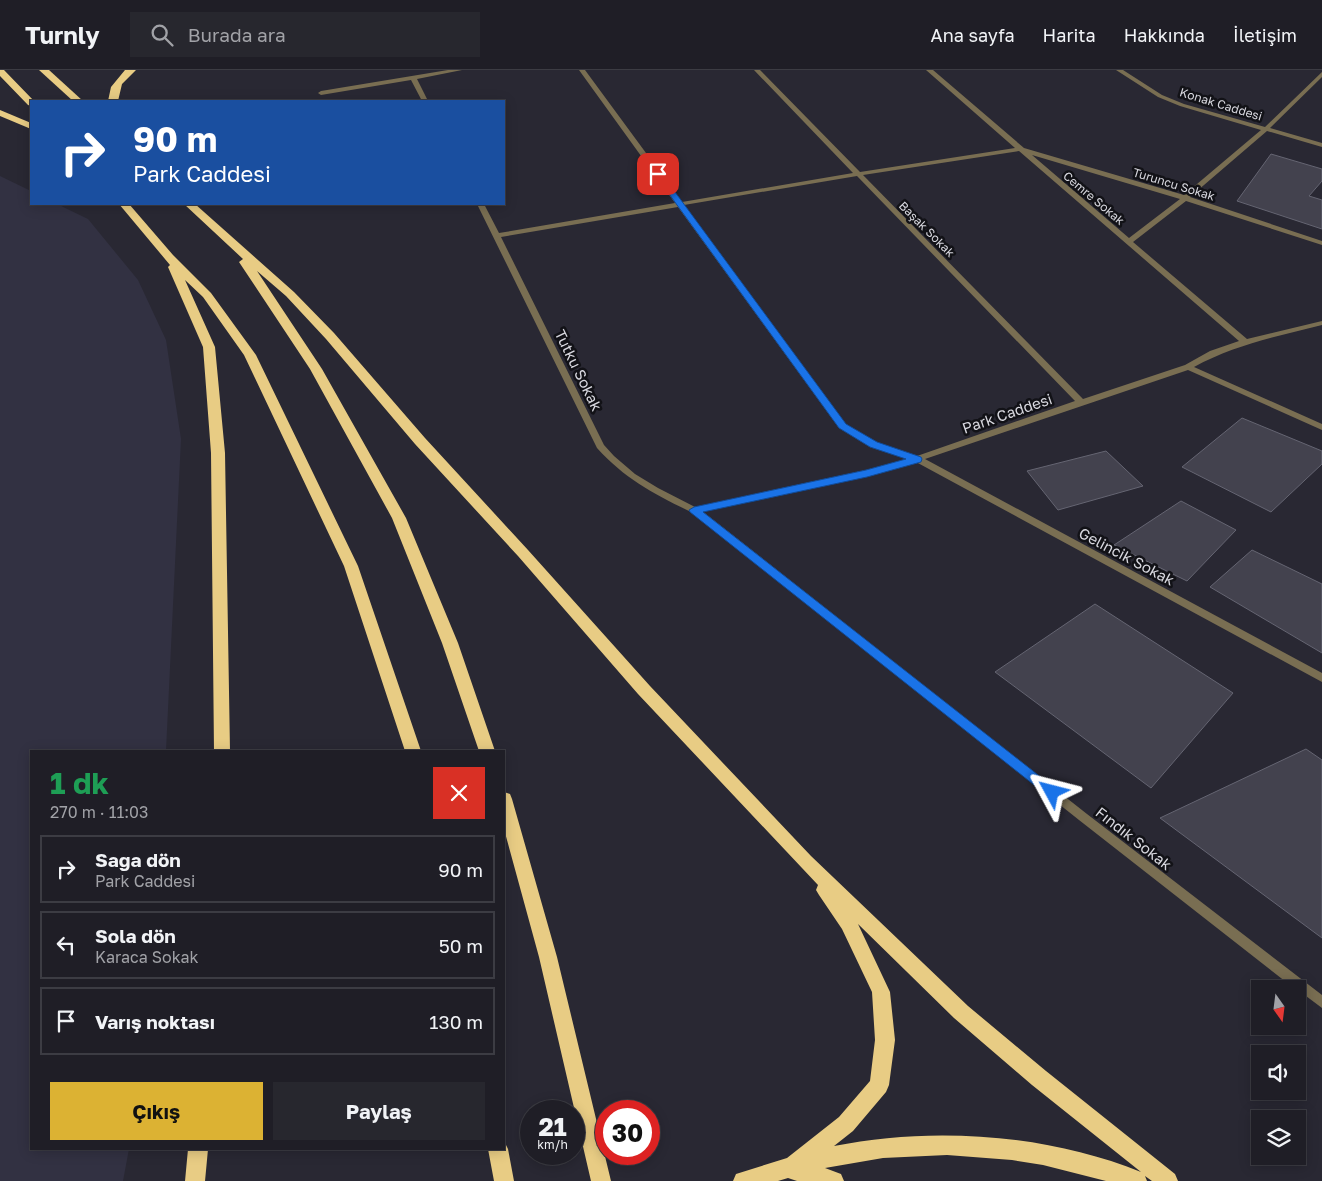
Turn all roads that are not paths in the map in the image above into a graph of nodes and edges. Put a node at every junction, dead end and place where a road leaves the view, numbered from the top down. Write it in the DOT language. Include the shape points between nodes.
graph roads {
  1 [pos="0,70"];
  2 [pos="131,70"];
  3 [pos="459,70"];
  4 [pos="582,70"];
  5 [pos="757,70"];
  6 [pos="929,70"];
  7 [pos="1119,70"];
  8 [pos="47,73"];
  9 [pos="1322,74"];
  10 [pos="413,77"];
  11 [pos="321,93"];
  12 [pos="77,100"];
  13 [pos="113,100"];
  14 [pos="424,100"];
  15 [pos="30,102"];
  16 [pos="0,113"];
  17 [pos="30,126"];
  18 [pos="1265,130"];
  19 [pos="1322,145"];
  20 [pos="1019,149"];
  21 [pos="857,174"];
  22 [pos="1185,198"];
  23 [pos="680,204"];
  24 [pos="125,205"];
  25 [pos="190,205"];
  26 [pos="482,205"];
  27 [pos="498,235"];
  28 [pos="1129,242"];
  29 [pos="1322,243"];
  30 [pos="234,246"];
  31 [pos="169,257"];
  32 [pos="1322,323"];
  33 [pos="1245,342"];
  34 [pos="1188,367"];
  35 [pos="1081,402"];
  36 [pos="1322,427"];
  37 [pos="917,459"];
  38 [pos="694,510"];
  39 [pos="1322,678"];
  40 [pos="222,750"];
  41 [pos="413,750"];
  42 [pos="487,750"];
  43 [pos="505,803"];
  44 [pos="805,861"];
  45 [pos="1322,1002"];
  46 [pos="198,1150"];
  47 [pos="498,1150"];
  48 [pos="789,1168"];
  49 [pos="194,1181"];
  50 [pos="504,1181"];
  51 [pos="601,1181"];
  52 [pos="743,1181"];
  53 [pos="771,1181"];
  54 [pos="834,1181"];
  55 [pos="1136,1181"];
  56 [pos="1168,1181"];
  1 -- 15 [label="highway"];
  2 -- 13 [label="highway" via="118,80"];
  3 -- 10 [label="street"];
  4 -- 23 [label="street, Gelincik Sokak"];
  5 -- 21 [label="street, Başak Sokak"];
  6 -- 20 [label="street, Cemre Sokak"];
  7 -- 18 [label="street, Konak Caddesi" via="1160,96"];
  8 -- 12 [label="highway"];
  9 -- 18 [label="street"];
  10 -- 11 [label="street"];
  10 -- 14 [label="street"];
  16 -- 17 [label="highway"];
  18 -- 19 [label="street, Konak Caddesi"];
  18 -- 22 [label="street"];
  20 -- 21 [label="street"];
  20 -- 22 [label="street, Turuncu Sokak"];
  20 -- 28 [label="street, Cemre Sokak"];
  21 -- 23 [label="street"];
  21 -- 35 [label="street, Başak Sokak"];
  22 -- 28 [label="street"];
  22 -- 29 [label="street, Turuncu Sokak"];
  23 -- 27 [label="street"];
  23 -- 37 [label="street, Gelincik Sokak" via="842,426 873,445"];
  24 -- 31 [label="highway"];
  25 -- 30 [label="highway"];
  26 -- 27 [label="street, Tutku Sokak"];
  27 -- 38 [label="street, Tutku Sokak" via="600,446 615,464 638,482"];
  28 -- 33 [label="street, Cemre Sokak"];
  30 -- 42 [label="highway" via="316,369 399,518 450,644"];
  30 -- 44 [label="highway" via="290,294 330,336 420,442 644,690"];
  31 -- 40 [label="highway" via="210,346 218,453"];
  31 -- 41 [label="highway" via="207,295 250,355 351,566"];
  32 -- 33 [label="street, Park Caddesi"];
  33 -- 34 [label="street, Park Caddesi" via="1213,353"];
  34 -- 35 [label="street, Park Caddesi"];
  34 -- 36 [label="street"];
  35 -- 37 [label="street, Park Caddesi"];
  37 -- 38 [label="street, Park Caddesi" via="867,473"];
  37 -- 39 [label="street, Gelincik Sokak"];
  38 -- 45 [label="street, Fındık Sokak"];
  43 -- 51 [label="highway" via="548,957"];
  44 -- 48 [label="highway" via="849,924 881,992 885,1040 879,1085 846,1124"];
  44 -- 56 [label="highway" via="961,1012"];
  46 -- 49 [label="highway"];
  47 -- 50 [label="highway"];
  48 -- 52 [label="highway"];
  48 -- 53 [label="highway"];
  48 -- 54 [label="highway"];
  48 -- 55 [label="highway" via="881,1148 984,1146 1048,1156"];
}
